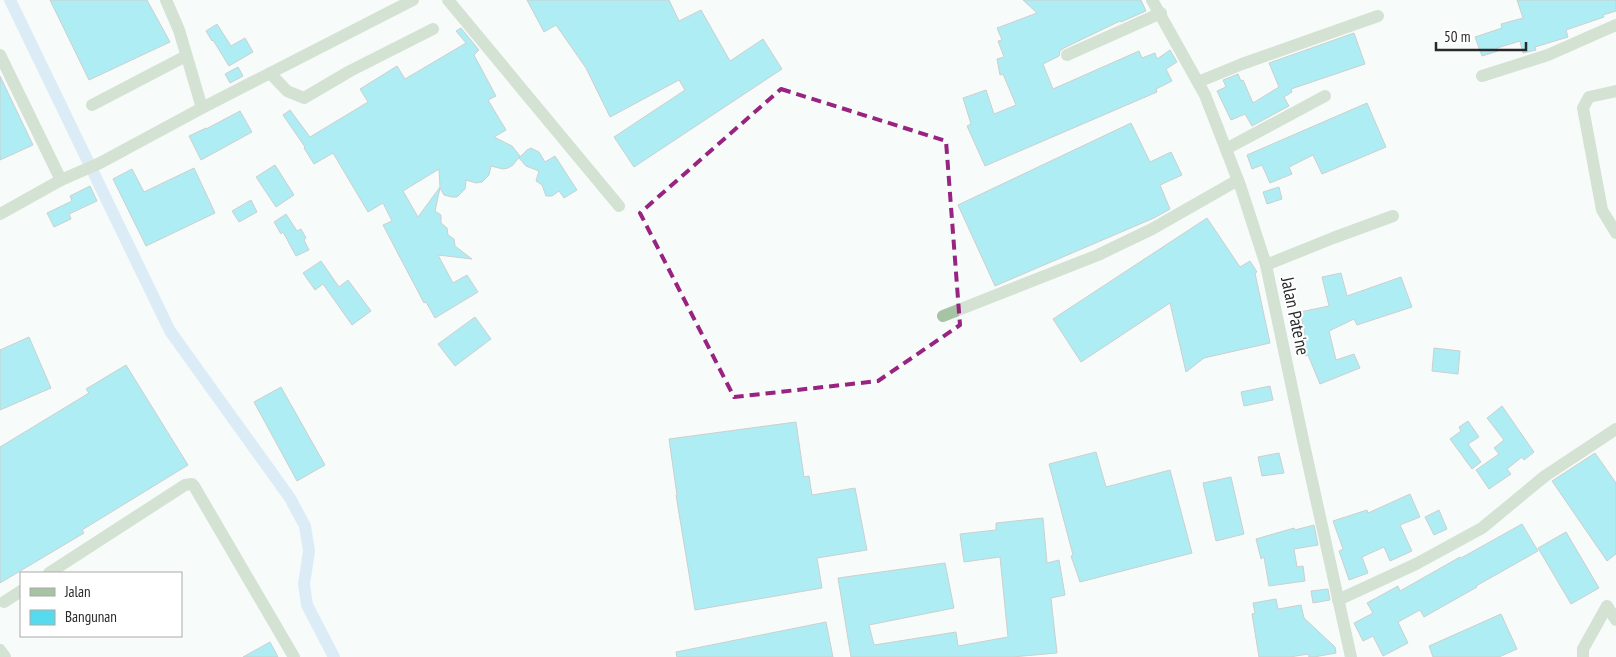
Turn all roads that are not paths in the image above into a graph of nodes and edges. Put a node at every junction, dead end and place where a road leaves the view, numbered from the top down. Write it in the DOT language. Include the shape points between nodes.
graph roads {
  1 [pos="166,0"];
  2 [pos="413,0"];
  3 [pos="448,0"];
  4 [pos="1152,0"];
  5 [pos="1161,13"];
  6 [pos="1378,16"];
  7 [pos="1616,25"];
  8 [pos="433,29"];
  9 [pos="0,55"];
  10 [pos="1067,55"];
  11 [pos="186,56"];
  12 [pos="270,73"];
  13 [pos="1482,76"];
  14 [pos="1198,82"];
  15 [pos="1616,91"];
  16 [pos="1324,96"];
  17 [pos="92,105"];
  18 [pos="202,108"];
  19 [pos="1226,149"];
  20 [pos="61,180"];
  21 [pos="1238,180"];
  22 [pos="619,206"];
  23 [pos="0,214"];
  24 [pos="1393,216"];
  25 [pos="1616,233"];
  26 [pos="1266,265"];
  27 [pos="943,316"];
  28 [pos="1616,429"];
  29 [pos="51,572"];
  30 [pos="20,592"];
  31 [pos="1338,600"];
  32 [pos="4,602"];
  33 [pos="1616,620"];
  34 [pos="0,650"];
  35 [pos="5,657"];
  36 [pos="294,657"];
  37 [pos="1351,657"];
  38 [pos="1583,657"];
  1 -- 11 [label="street"];
  2 -- 12 [label="street"];
  3 -- 22 [label="street"];
  4 -- 5 [label="street, Jalan Pate'ne"];
  5 -- 10 [label="street"];
  5 -- 14 [label="street, Jalan Pate'ne"];
  6 -- 14 [label="street"];
  7 -- 13 [label="street" via="1548,55"];
  8 -- 12 [label="street" via="304,98 287,91"];
  9 -- 20 [label="street"];
  11 -- 17 [label="street"];
  11 -- 18 [label="street"];
  12 -- 18 [label="street"];
  14 -- 19 [label="street, Jalan Pate'ne"];
  15 -- 25 [label="street" via="1590,98 1583,108 1602,210"];
  16 -- 19 [label="street"];
  18 -- 20 [label="street" via="100,163"];
  19 -- 21 [label="street, Jalan Pate'ne"];
  20 -- 23 [label="street"];
  21 -- 26 [label="street, Jalan Pate'ne"];
  21 -- 27 [label="street" via="1152,229 1098,255"];
  24 -- 26 [label="street"];
  26 -- 31 [label="street, Jalan Pate'ne"];
  28 -- 31 [label="street" via="1545,476 1482,528 1416,564"];
  29 -- 36 [label="street" via="185,485 192,484"];
  30 -- 32 [label="street"];
  31 -- 37 [label="street, Jalan Pate'ne"];
  33 -- 38 [label="street" via="1607,606 1583,649"];
  34 -- 35 [label="street"];
}
